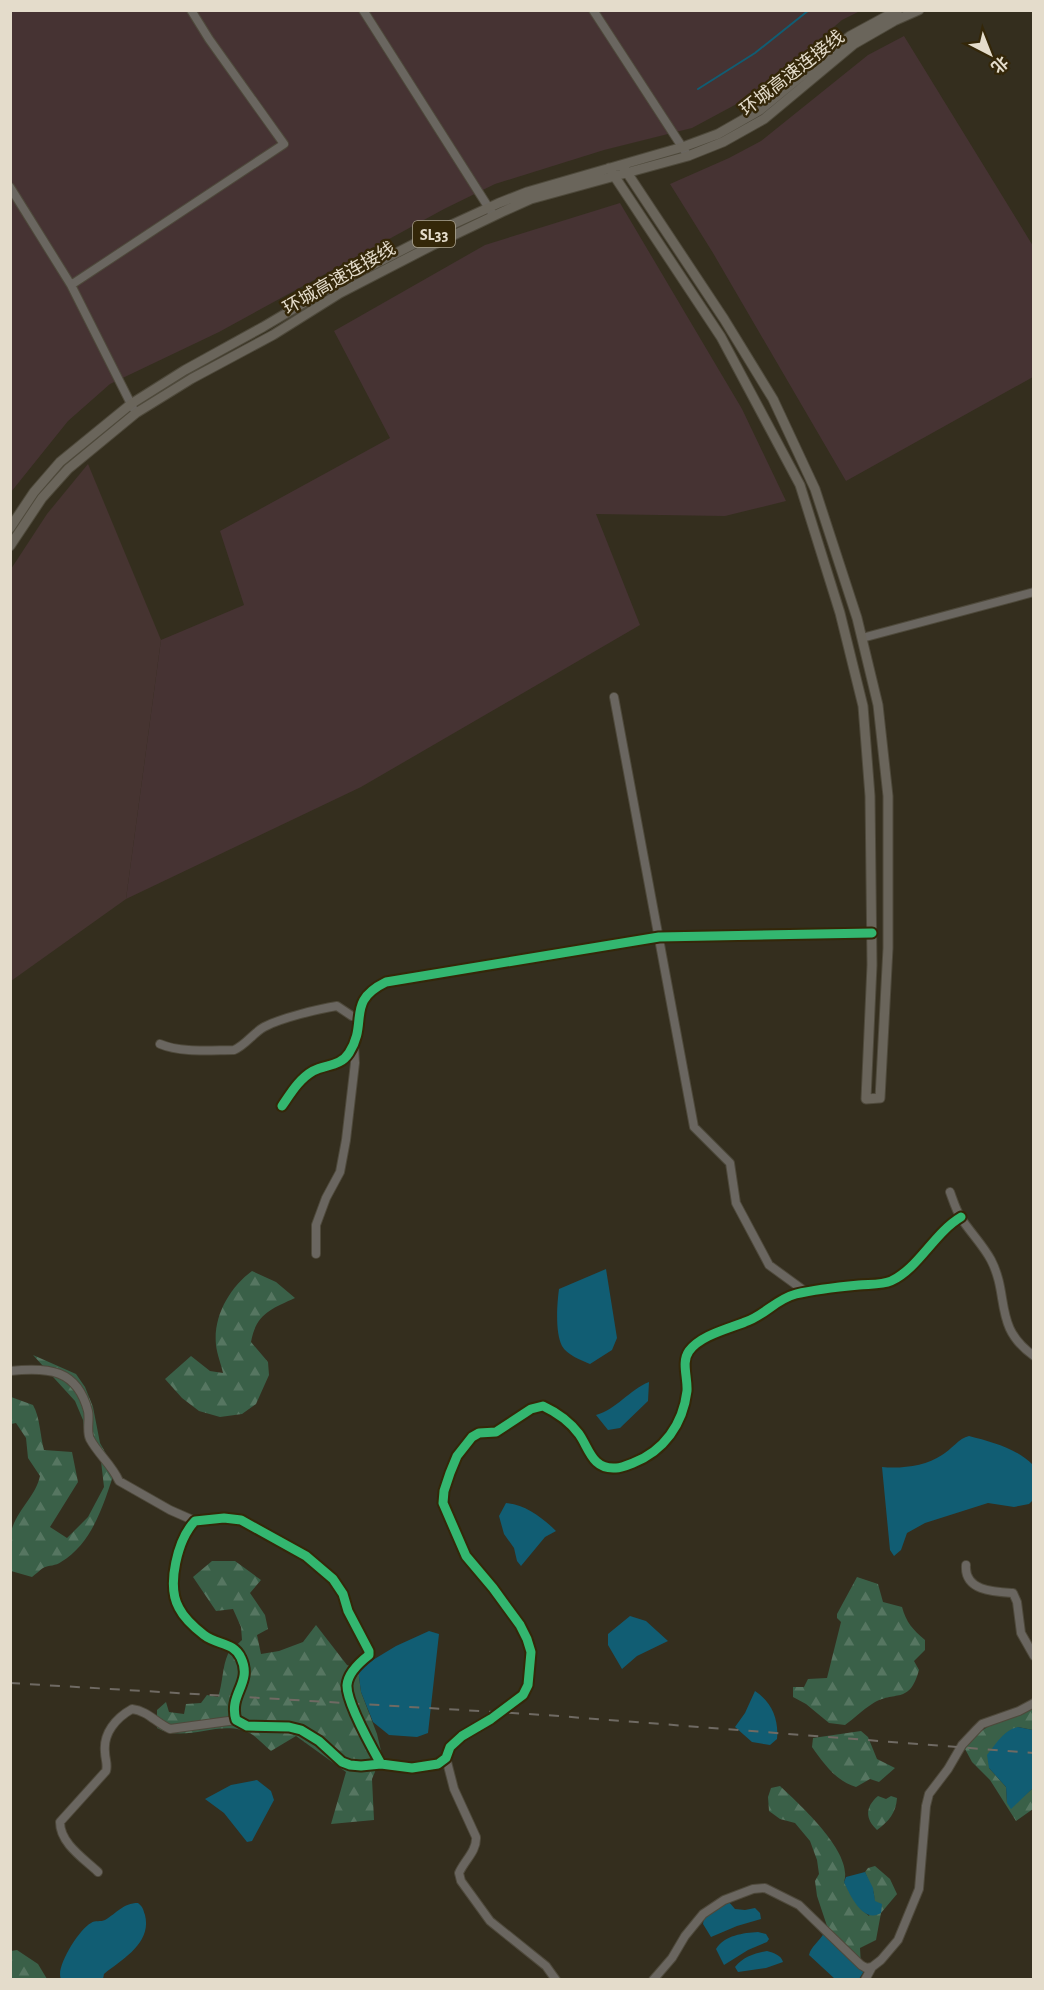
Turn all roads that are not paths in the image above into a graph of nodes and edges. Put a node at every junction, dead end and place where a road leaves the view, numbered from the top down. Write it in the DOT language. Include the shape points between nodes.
graph roads {
  1 [pos="191,10"];
  2 [pos="363,10"];
  3 [pos="593,10"];
  4 [pos="898,10"];
  5 [pos="919,10"];
  6 [pos="683,147"];
  7 [pos="688,156"];
  8 [pos="625,169"];
  9 [pos="612,172"];
  10 [pos="10,187"];
  11 [pos="491,212"];
  12 [pos="70,285"];
  13 [pos="134,409"];
  14 [pos="10,528"];
  15 [pos="10,546"];
  16 [pos="1034,592"];
  17 [pos="862,638"];
  18 [pos="614,697"];
  19 [pos="872,933"];
  20 [pos="659,937"];
  21 [pos="360,1018"];
  22 [pos="354,1043"];
  23 [pos="160,1044"];
  24 [pos="282,1106"];
  25 [pos="950,1192"];
  26 [pos="961,1217"];
  27 [pos="316,1254"];
  28 [pos="806,1292"];
  29 [pos="1034,1356"];
  30 [pos="10,1371"];
  31 [pos="195,1521"];
  32 [pos="966,1565"];
  33 [pos="1034,1656"];
  34 [pos="1034,1703"];
  35 [pos="236,1720"];
  36 [pos="446,1758"];
  37 [pos="381,1764"];
  38 [pos="98,1872"];
  39 [pos="872,1967"];
  40 [pos="556,1980"];
  41 [pos="653,1980"];
  42 [pos="865,1980"];
  1 -- 12 [label="street" via="284,144"];
  2 -- 11 [label="street"];
  3 -- 6 [label="street"];
  4 -- 6 [label="main road, 环城高速连接线 / SL33" via="850,36 760,110 718,134"];
  5 -- 7 [label="main road, 环城高速连接线 / SL33" via="854,44 764,119"];
  6 -- 7 [label="street"];
  6 -- 8 [label="main road, 环城高速连接线 / SL33"];
  7 -- 8 [label="main road, 环城高速连接线 / SL33"];
  8 -- 9 [label="main road, 环城高速连接线 / SL33"];
  8 -- 17 [label="main road" via="773,399 815,489"];
  9 -- 11 [label="main road, 环城高速连接线 / SL33"];
  9 -- 19 [label="main road" via="721,337 800,484 840,613 863,706 870,796"];
  10 -- 12 [label="street"];
  11 -- 13 [label="main road, 环城高速连接线 / SL33"];
  12 -- 13 [label="street"];
  13 -- 14 [label="main road, 环城高速连接线 / SL33" via="60,462"];
  13 -- 15 [label="main road, 环城高速连接线 / SL33" via="68,469 42,498"];
  16 -- 17 [label="street"];
  17 -- 19 [label="main road" via="878,705 888,796 888,948 880,1098 866,1099"];
  18 -- 20 [label="street"];
  19 -- 20 [label="street"];
  20 -- 21 [label="street" via="386,982 363,998"];
  20 -- 28 [label="street" via="694,1127 730,1163 736,1203 769,1265"];
  21 -- 22 [label="street"];
  21 -- 23 [label="street" via="337,1006 326,1008 264,1027 234,1050 181,1049"];
  22 -- 24 [label="street" via="338,1064 312,1071 296,1085"];
  22 -- 27 [label="street" via="356,1063 346,1140 340,1172 316,1225"];
  25 -- 26 [label="street"];
  26 -- 28 [label="street" via="889,1282"];
  26 -- 29 [label="street" via="996,1270 1009,1330"];
  28 -- 36 [label="street" via="774,1303 758,1317 730,1327 688,1352 684,1406 674,1430 664,1444 638,1461 615,1469 600,1464 589,1455 579,1433 543,1406 531,1409 496,1432 479,1433 464,1446 450,1473 443,1503 466,1556 520,1625 531,1652 528,1685 523,1695 462,1736 450,1747"];
  30 -- 31 [label="street" via="53,1372 73,1381 80,1388 88,1412 88,1436 119,1481"];
  31 -- 35 [label="street" via="177,1559 174,1593 178,1608 204,1636 236,1650 242,1660 243,1683 233,1705"];
  31 -- 37 [label="street" via="241,1520 306,1556 333,1579 369,1651 347,1685"];
  32 -- 33 [label="street" via="969,1580 976,1586 1013,1593 1021,1633"];
  34 -- 39 [label="street" via="982,1724 962,1745 929,1794 919,1889 898,1940"];
  35 -- 37 [label="street" via="253,1727 301,1730 350,1765"];
  35 -- 38 [label="street" via="170,1729 141,1710 132,1709 115,1722 104,1745 106,1771 60,1821 64,1840"];
  36 -- 37 [label="street" via="438,1764 412,1768"];
  36 -- 40 [label="street" via="454,1789 476,1837 474,1849 459,1873 461,1881 490,1921 546,1966"];
  39 -- 41 [label="street" via="861,1965 799,1905 765,1888 753,1888 703,1914"];
  39 -- 42 [label="street"];
}
